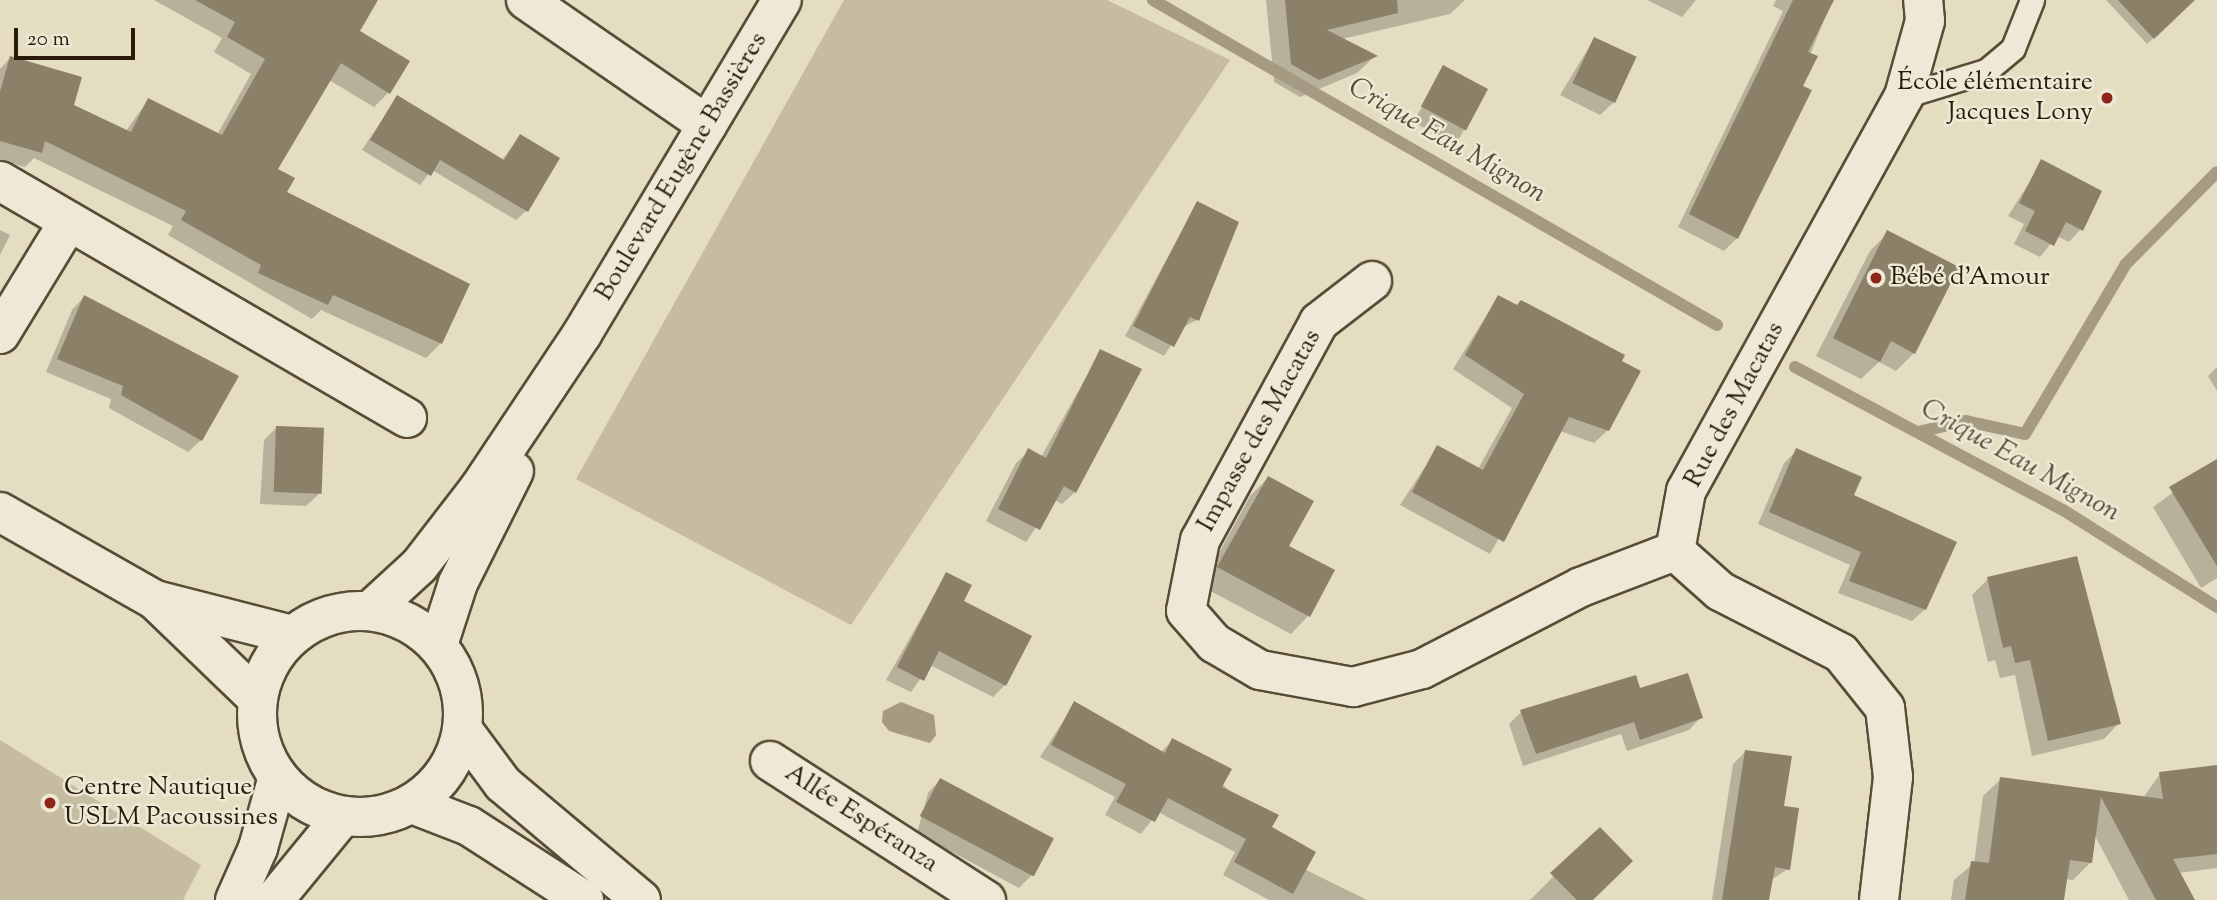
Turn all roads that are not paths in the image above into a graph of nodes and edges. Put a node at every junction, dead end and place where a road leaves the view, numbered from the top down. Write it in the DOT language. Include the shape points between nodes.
graph roads {
  1 [pos="526,0"];
  2 [pos="782,0"];
  3 [pos="1923,0"];
  4 [pos="2032,0"];
  5 [pos="1904,96"];
  6 [pos="706,125"];
  7 [pos="0,181"];
  8 [pos="69,221"];
  9 [pos="1372,281"];
  10 [pos="0,334"];
  11 [pos="582,334"];
  12 [pos="407,418"];
  13 [pos="0,512"];
  14 [pos="1675,551"];
  15 [pos="155,600"];
  16 [pos="371,610"];
  17 [pos="292,635"];
  18 [pos="439,645"];
  19 [pos="257,698"];
  20 [pos="463,730"];
  21 [pos="770,761"];
  22 [pos="278,777"];
  23 [pos="412,804"];
  24 [pos="342,817"];
  25 [pos="235,900"];
  26 [pos="274,900"];
  27 [pos="584,900"];
  28 [pos="641,900"];
  29 [pos="986,900"];
  30 [pos="1879,900"];
  1 -- 6 [label="street"];
  2 -- 6 [label="street, Boulevard Eugène Bassières"];
  3 -- 5 [label="street, Rue des Macatas" via="1925,21"];
  4 -- 5 [label="lane" via="2013,48 1986,71"];
  5 -- 14 [label="street, Rue des Macatas" via="1686,491"];
  6 -- 11 [label="street, Boulevard Eugène Bassières"];
  7 -- 8 [label="street"];
  8 -- 10 [label="street"];
  8 -- 12 [label="street"];
  9 -- 14 [label="street, Impasse des Macatas" via="1319,322 1200,540 1186,611 1214,643 1260,670 1353,687 1422,669 1581,587"];
  11 -- 16 [label="street, Boulevard Eugène Bassières" via="480,487 419,566"];
  11 -- 18 [label="street, Boulevard Eugène Bassières" via="458,583"];
  13 -- 15 [label="street"];
  14 -- 30 [label="street" via="1720,591 1842,653 1885,708 1893,777"];
  15 -- 17 [label="street"];
  15 -- 19 [label="street"];
  16 -- 17 [label="street" via="323,616"];
  16 -- 18 [label="street" via="406,620"];
  17 -- 19 [label="street" via="265,672"];
  18 -- 20 [label="street" via="462,691"];
  19 -- 22 [label="street" via="260,740"];
  20 -- 23 [label="street" via="450,767"];
  20 -- 28 [label="street" via="503,784"];
  21 -- 29 [label="street, Allée Espéranza"];
  22 -- 24 [label="street" via="317,808"];
  22 -- 25 [label="street" via="258,848"];
  23 -- 24 [label="street" via="390,813"];
  23 -- 27 [label="street" via="469,826"];
  24 -- 26 [label="street"];
}
